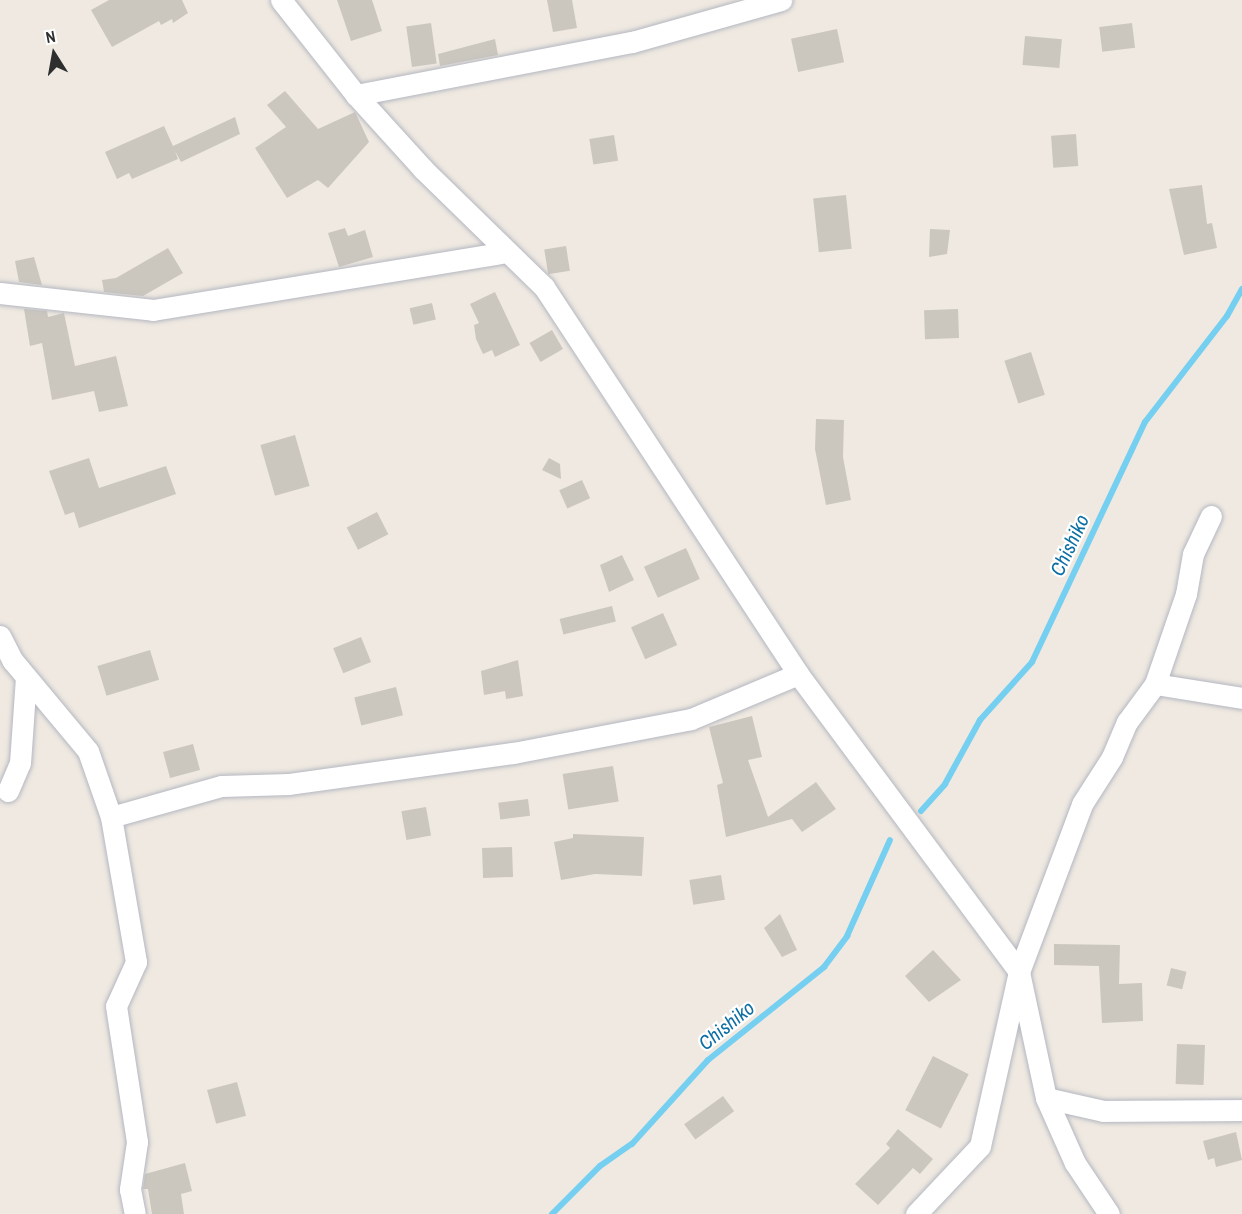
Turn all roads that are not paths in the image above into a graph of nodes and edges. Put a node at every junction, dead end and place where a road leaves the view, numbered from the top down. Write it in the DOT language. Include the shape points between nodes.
graph roads {
  1 [pos="281,0"];
  2 [pos="781,0"];
  3 [pos="356,94"];
  4 [pos="507,252"];
  5 [pos="0,293"];
  6 [pos="1210,516"];
  7 [pos="0,636"];
  8 [pos="798,674"];
  9 [pos="26,677"];
  10 [pos="1155,684"];
  11 [pos="1242,698"];
  12 [pos="8,791"];
  13 [pos="111,817"];
  14 [pos="1018,972"];
  15 [pos="1046,1098"];
  16 [pos="1242,1110"];
  17 [pos="135,1214"];
  18 [pos="916,1214"];
  19 [pos="1109,1214"];
  1 -- 3 [label="street"];
  2 -- 3 [label="street" via="632,42"];
  3 -- 4 [label="street"];
  4 -- 5 [label="street" via="153,310"];
  4 -- 8 [label="street" via="544,287"];
  6 -- 10 [label="street" via="1193,554 1186,594"];
  7 -- 9 [label="street"];
  8 -- 13 [label="street" via="691,719 513,753 289,784 221,786"];
  8 -- 14 [label="street"];
  9 -- 12 [label="street" via="20,762"];
  9 -- 13 [label="street" via="88,751"];
  10 -- 11 [label="street"];
  10 -- 14 [label="street" via="1127,722 1112,757 1082,804"];
  13 -- 17 [label="street" via="136,962 116,1006 137,1142 130,1189"];
  14 -- 15 [label="street"];
  14 -- 18 [label="street" via="980,1146"];
  15 -- 16 [label="street" via="1103,1111"];
  15 -- 19 [label="street" via="1075,1163"];
}
